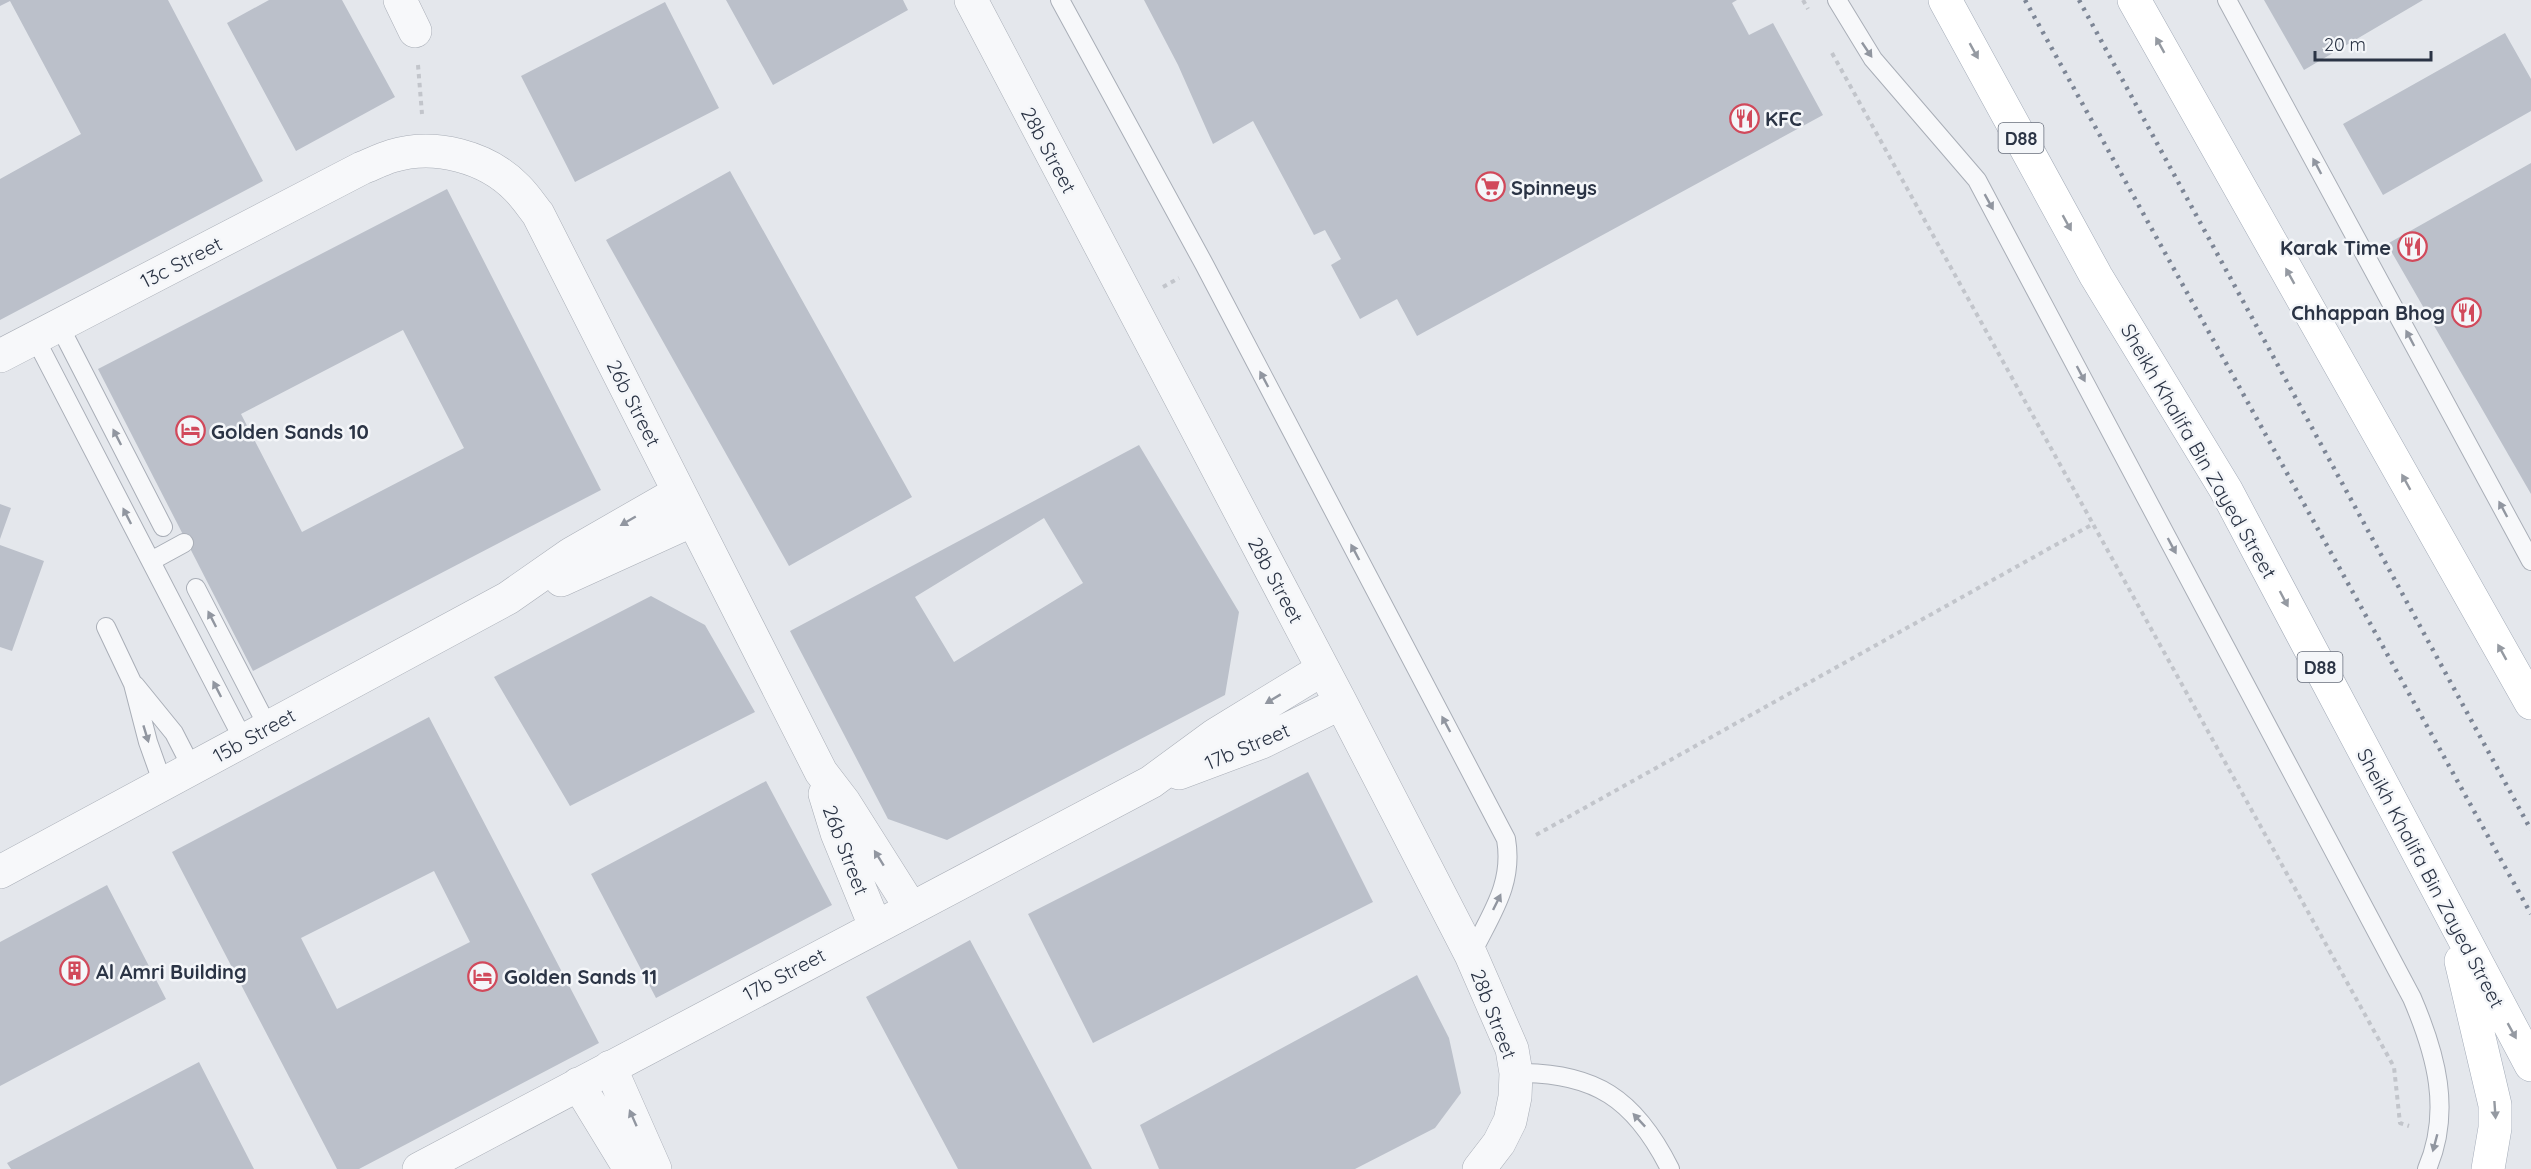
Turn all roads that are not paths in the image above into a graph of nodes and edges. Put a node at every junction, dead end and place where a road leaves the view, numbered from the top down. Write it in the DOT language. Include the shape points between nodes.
graph roads {
  1 [pos="400,0"];
  2 [pos="971,0"];
  3 [pos="1060,0"];
  4 [pos="1837,0"];
  5 [pos="1946,0"];
  6 [pos="2134,0"];
  7 [pos="2227,0"];
  8 [pos="415,31"];
  9 [pos="362,168"];
  10 [pos="47,331"];
  11 [pos="0,356"];
  12 [pos="686,506"];
  13 [pos="164,527"];
  14 [pos="184,543"];
  15 [pos="151,561"];
  16 [pos="2531,561"];
  17 [pos="196,588"];
  18 [pos="106,627"];
  19 [pos="1323,669"];
  20 [pos="133,684"];
  21 [pos="1341,703"];
  22 [pos="2531,703"];
  23 [pos="256,734"];
  24 [pos="192,768"];
  25 [pos="821,772"];
  26 [pos="1151,782"];
  27 [pos="163,784"];
  28 [pos="0,872"];
  29 [pos="911,908"];
  30 [pos="2448,910"];
  31 [pos="875,926"];
  32 [pos="1471,955"];
  33 [pos="2531,1065"];
  34 [pos="610,1067"];
  35 [pos="1516,1073"];
  36 [pos="578,1084"];
  37 [pos="419,1169"];
  38 [pos="630,1169"];
  39 [pos="655,1169"];
  40 [pos="1479,1169"];
  41 [pos="1670,1169"];
  42 [pos="2427,1169"];
  43 [pos="2488,1169"];
  1 -- 8 [label="street"];
  2 -- 19 [label="street, 28b Street"];
  32 -- 3 [label="lane, one-way" via="1508,872 1506,839 1204,264"];
  4 -- 42 [label="lane, one-way" via="1873,59 1977,180 2412,998 2438,1075 2437,1135"];
  5 -- 30 [label="main road, Sheikh Khalifa Bin Zayed Street / D88, one-way" via="2096,276 2226,490"];
  22 -- 6 [label="main road, one-way"];
  16 -- 7 [label="lane, one-way"];
  9 -- 10 [label="street, 13c Street"];
  9 -- 12 [label="street, 26b Street" via="393,155 426,151 459,155 490,167 517,188 538,214"];
  10 -- 11 [label="street, 13c Street"];
  13 -- 10 [label="lane, one-way"];
  15 -- 10 [label="lane, one-way"];
  12 -- 23 [label="street, 15b Street" via="581,573 508,598"];
  12 -- 25 [label="street, 26b Street"];
  14 -- 15 [label="lane"];
  23 -- 15 [label="lane, one-way"];
  23 -- 17 [label="lane, one-way"];
  18 -- 20 [label="lane"];
  19 -- 21 [label="street, 28b Street"];
  19 -- 26 [label="street, 17b Street, one-way" via="1215,735"];
  20 -- 24 [label="lane" via="162,716"];
  20 -- 27 [label="lane, one-way"];
  21 -- 26 [label="street, 17b Street" via="1227,756"];
  21 -- 32 [label="street, 28b Street"];
  23 -- 24 [label="street, 15b Street"];
  24 -- 27 [label="street, 15b Street"];
  29 -- 25 [label="street, 26b Street, one-way"];
  25 -- 31 [label="street, 26b Street" via="833,823"];
  26 -- 29 [label="street, 17b Street"];
  27 -- 28 [label="street, 15b Street"];
  29 -- 31 [label="street, 17b Street"];
  30 -- 33 [label="main road, Sheikh Khalifa Bin Zayed Street / D88, one-way"];
  30 -- 43 [label="main road, one-way" via="2495,1105"];
  31 -- 34 [label="street, 17b Street"];
  32 -- 35 [label="street, 28b Street" via="1512,1049"];
  34 -- 36 [label="street, 17b Street"];
  39 -- 34 [label="street, one-way"];
  35 -- 40 [label="street, 28b Street" via="1510,1121"];
  41 -- 35 [label="lane, one-way" via="1655,1138 1621,1102 1597,1087 1572,1078"];
  36 -- 37 [label="street, 17b Street"];
  36 -- 38 [label="street"];
}
